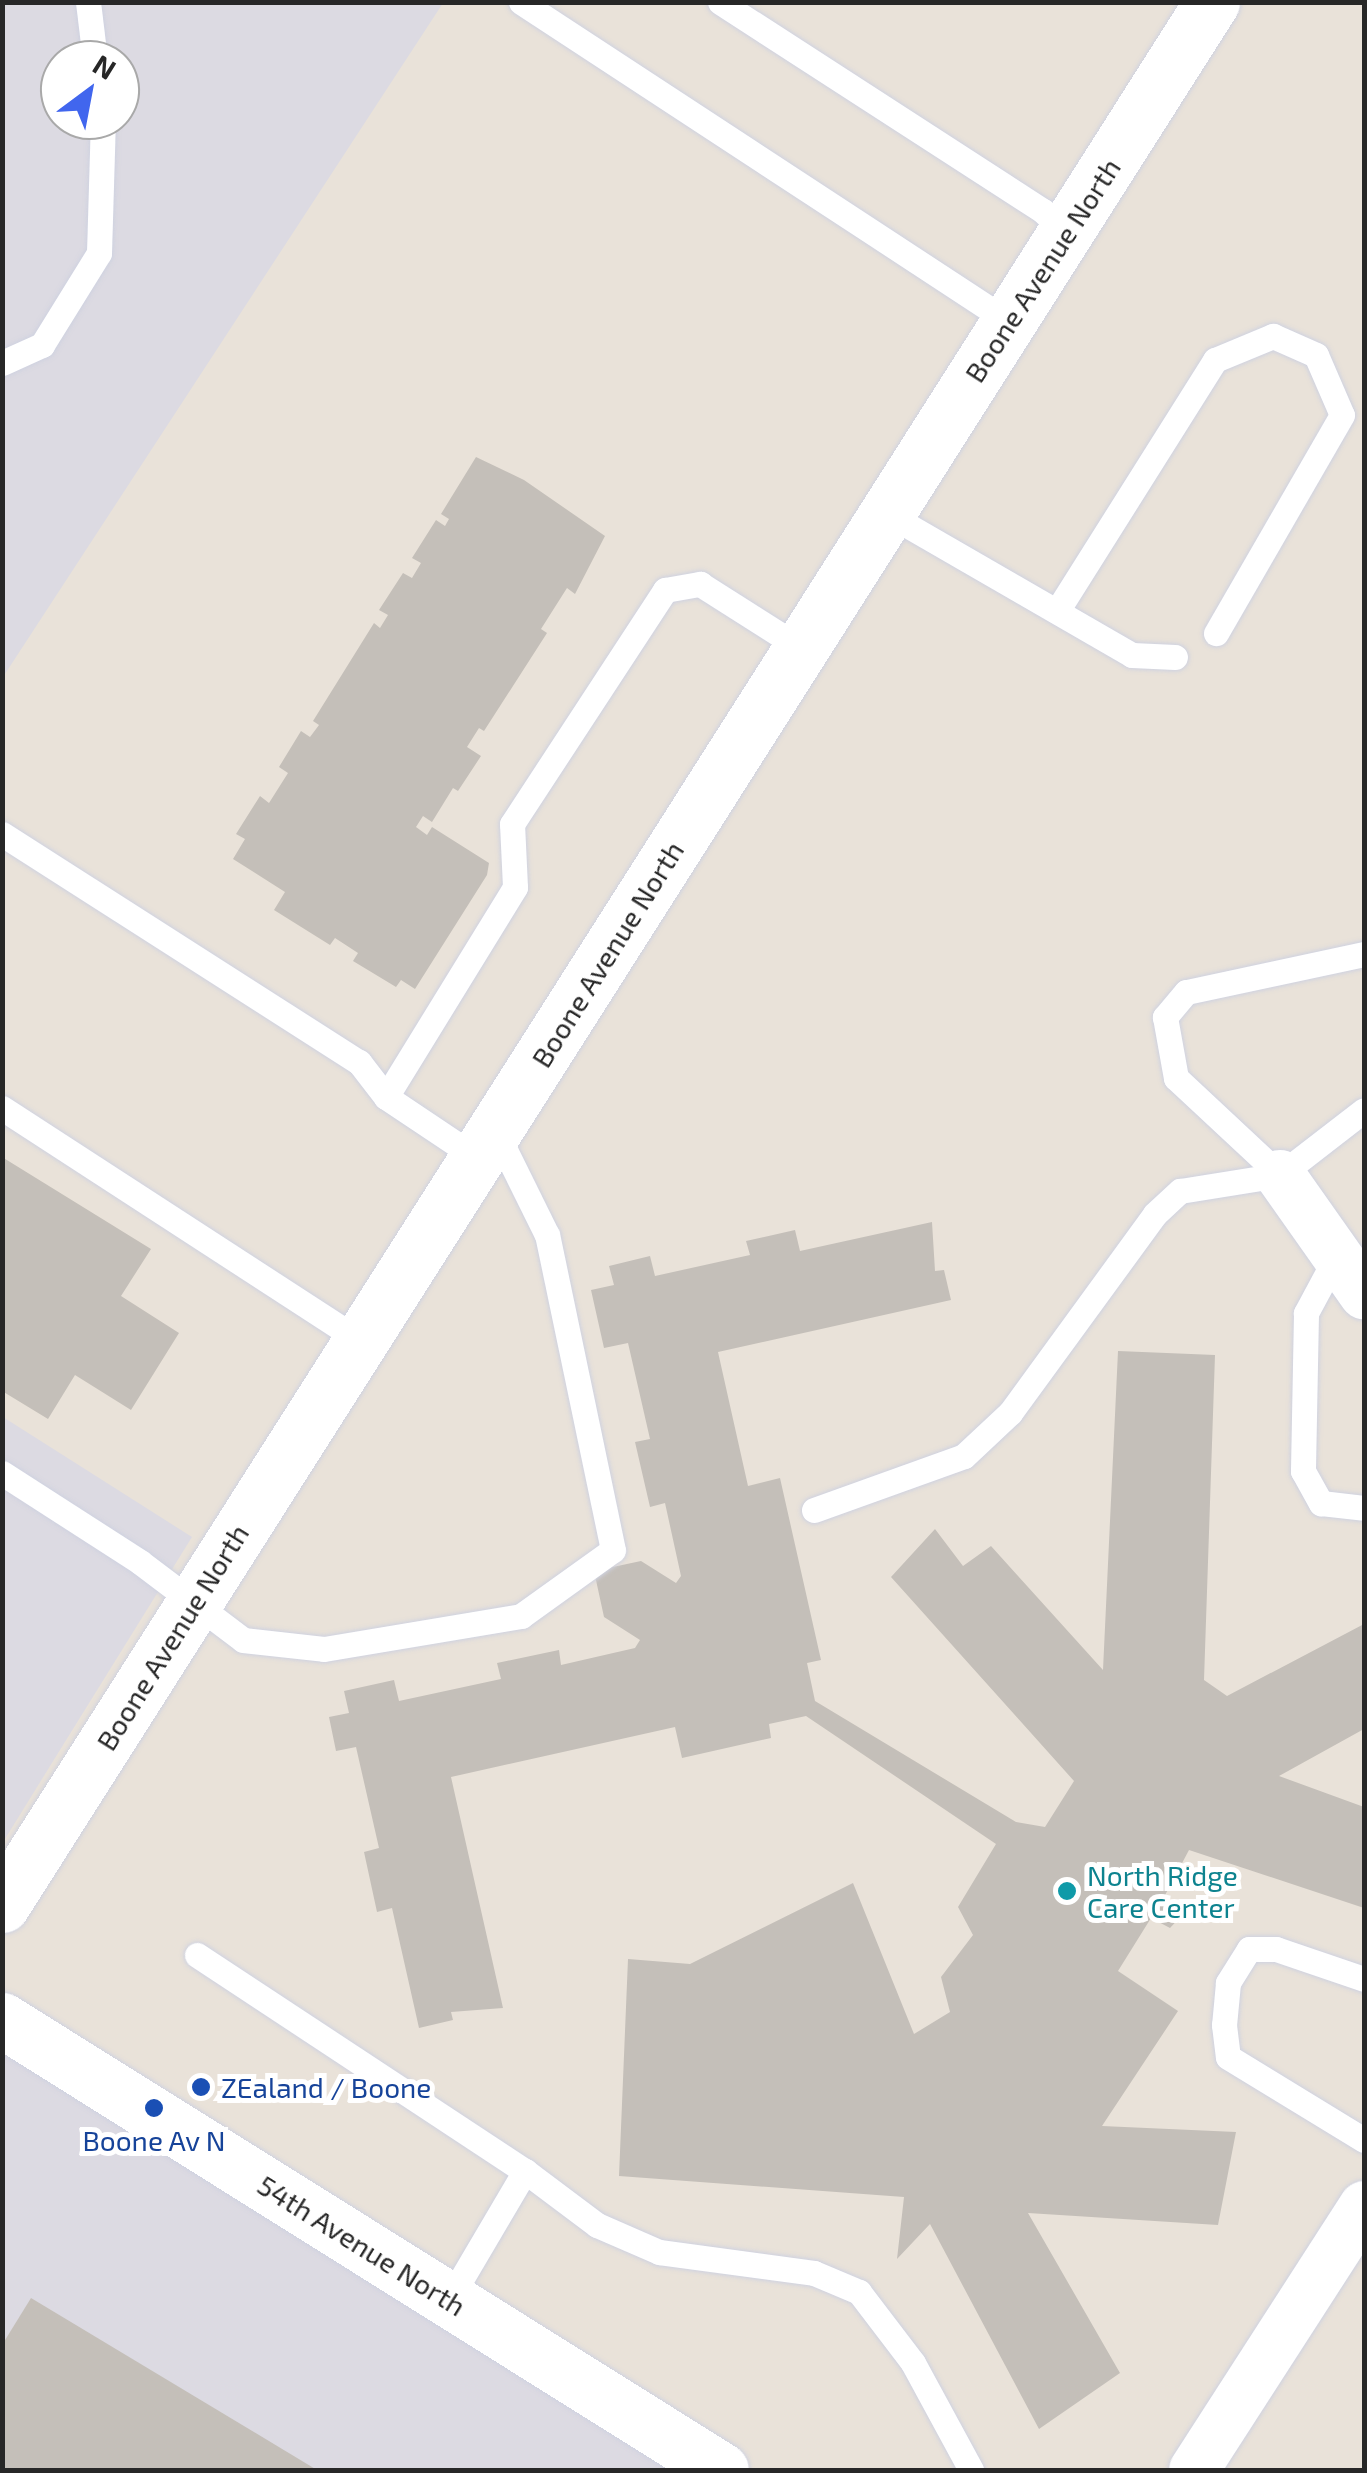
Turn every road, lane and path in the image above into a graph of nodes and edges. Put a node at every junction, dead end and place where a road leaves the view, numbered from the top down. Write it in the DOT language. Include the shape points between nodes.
graph roads {
  1 [pos="88,2"];
  2 [pos="522,2"];
  3 [pos="720,2"];
  4 [pos="1212,2"];
  5 [pos="93,40"];
  6 [pos="102,140"];
  7 [pos="1066,233"];
  8 [pos="1008,321"];
  9 [pos="2,363"];
  10 [pos="886,513"];
  11 [pos="1057,611"];
  12 [pos="1216,633"];
  13 [pos="801,648"];
  14 [pos="1175,657"];
  15 [pos="2,834"];
  16 [pos="1364,954"];
  17 [pos="386,1097"];
  18 [pos="2,1108"];
  19 [pos="1364,1110"];
  20 [pos="486,1144"];
  21 [pos="1280,1176"];
  22 [pos="1350,1275"];
  23 [pos="360,1341"];
  24 [pos="2,1473"];
  25 [pos="1364,1508"];
  26 [pos="814,1510"];
  27 [pos="193,1602"];
  28 [pos="2,1905"];
  29 [pos="197,1955"];
  30 [pos="1364,1979"];
  31 [pos="2,2020"];
  32 [pos="1364,2140"];
  33 [pos="524,2171"];
  34 [pos="1364,2206"];
  35 [pos="449,2300"];
  36 [pos="720,2470"];
  37 [pos="971,2470"];
  38 [pos="1194,2470"];
  1 -- 5 [label="lane"];
  2 -- 8 [label="lane"];
  3 -- 7 [label="lane" via="1044,212"];
  4 -- 7 [label="street, Boone Avenue North"];
  6 -- 9 [label="lane" via="99,253 42,346"];
  7 -- 8 [label="street, Boone Avenue North"];
  8 -- 10 [label="street, Boone Avenue North"];
  10 -- 11 [label="lane"];
  10 -- 13 [label="street, Boone Avenue North"];
  11 -- 12 [label="lane" via="1215,360 1272,336 1316,355 1342,416"];
  11 -- 14 [label="lane" via="1132,654"];
  13 -- 17 [label="lane" via="700,584 665,590 512,824 514,888"];
  13 -- 20 [label="street, Boone Avenue North"];
  15 -- 17 [label="lane" via="359,1062"];
  16 -- 21 [label="lane" via="1186,992 1165,1017 1176,1078"];
  17 -- 20 [label="lane"];
  18 -- 23 [label="lane"];
  19 -- 21 [label="lane"];
  20 -- 23 [label="street, Boone Avenue North"];
  20 -- 27 [label="lane" via="547,1236 613,1550 521,1616 324,1649 243,1640"];
  21 -- 22 [label="street"];
  21 -- 26 [label="lane" via="1180,1191 1155,1214 1010,1413 964,1456"];
  22 -- 25 [label="lane" via="1306,1314 1304,1471 1320,1502"];
  23 -- 27 [label="street, Boone Avenue North"];
  24 -- 27 [label="lane"];
  27 -- 28 [label="street, Boone Avenue North"];
  29 -- 33 [label="lane"];
  30 -- 32 [label="lane" via="1276,1949 1249,1949 1228,1983 1224,2025 1226,2051 1238,2064"];
  31 -- 35 [label="street, 54th Avenue North"];
  33 -- 35 [label="lane"];
  33 -- 37 [label="lane" via="598,2225 659,2252 814,2273 859,2292 913,2363"];
  34 -- 38 [label="street"];
  35 -- 36 [label="street, 54th Avenue North"];
}
